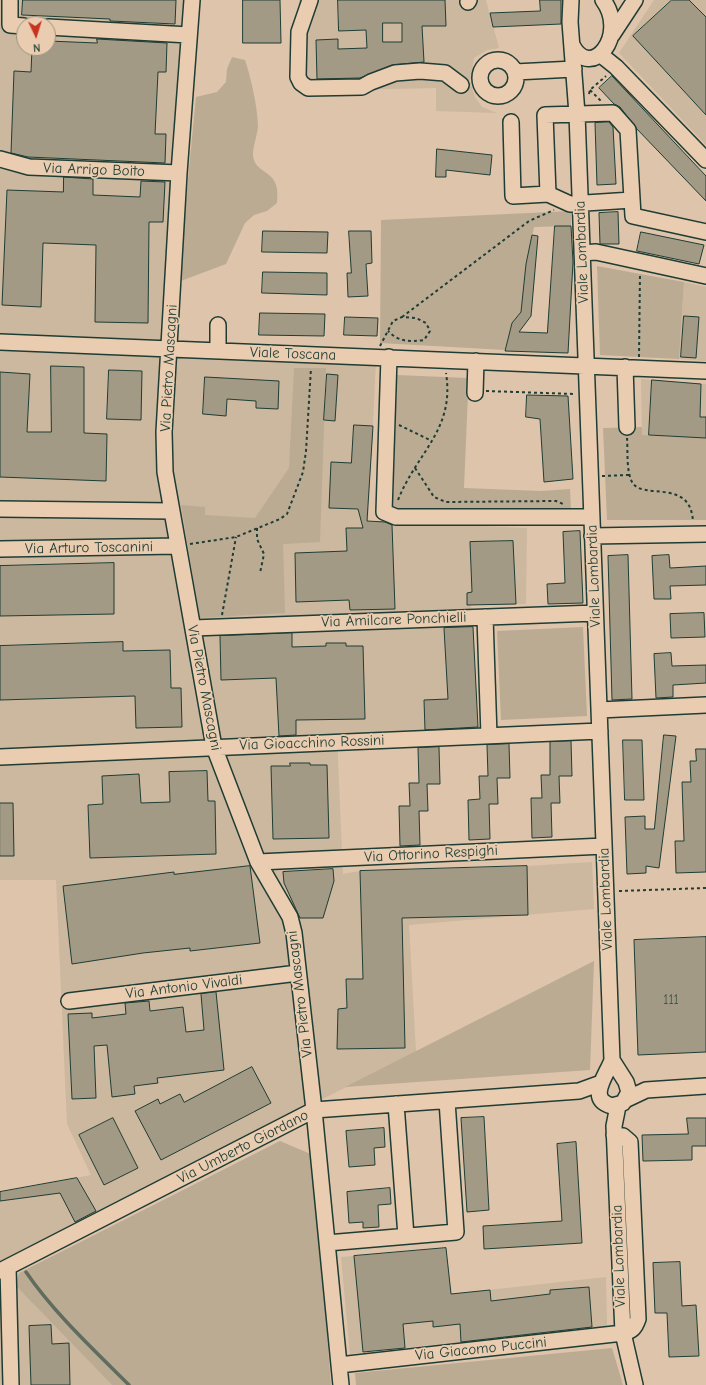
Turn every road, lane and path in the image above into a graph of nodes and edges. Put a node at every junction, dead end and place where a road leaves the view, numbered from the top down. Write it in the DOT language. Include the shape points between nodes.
graph roads {
  1 [pos="10,0"];
  2 [pos="192,0"];
  3 [pos="310,0"];
  4 [pos="633,2"];
  5 [pos="573,3"];
  6 [pos="605,3"];
  7 [pos="16,25"];
  8 [pos="56,27"];
  9 [pos="189,35"];
  10 [pos="612,35"];
  11 [pos="572,44"];
  12 [pos="596,56"];
  13 [pos="616,67"];
  14 [pos="574,69"];
  15 [pos="515,72"];
  16 [pos="461,85"];
  17 [pos="576,102"];
  18 [pos="511,122"];
  19 [pos="706,160"];
  20 [pos="5,161"];
  21 [pos="179,173"];
  22 [pos="548,194"];
  23 [pos="563,200"];
  24 [pos="632,200"];
  25 [pos="580,203"];
  26 [pos="706,232"];
  27 [pos="582,252"];
  28 [pos="640,262"];
  29 [pos="706,276"];
  30 [pos="402,317"];
  31 [pos="218,325"];
  32 [pos="388,331"];
  33 [pos="0,342"];
  34 [pos="170,348"];
  35 [pos="218,350"];
  36 [pos="312,354"];
  37 [pos="383,357"];
  38 [pos="444,360"];
  39 [pos="476,361"];
  40 [pos="586,366"];
  41 [pos="632,368"];
  42 [pos="706,371"];
  43 [pos="475,392"];
  44 [pos="587,395"];
  45 [pos="387,419"];
  46 [pos="627,427"];
  47 [pos="432,441"];
  48 [pos="414,468"];
  49 [pos="629,475"];
  50 [pos="590,476"];
  51 [pos="0,509"];
  52 [pos="171,511"];
  53 [pos="592,516"];
  54 [pos="396,517"];
  55 [pos="572,517"];
  56 [pos="257,528"];
  57 [pos="699,534"];
  58 [pos="592,536"];
  59 [pos="236,537"];
  60 [pos="177,546"];
  61 [pos="0,549"];
  62 [pos="260,573"];
  63 [pos="595,612"];
  64 [pos="485,616"];
  65 [pos="221,627"];
  66 [pos="193,628"];
  67 [pos="706,706"];
  68 [pos="599,710"];
  69 [pos="600,731"];
  70 [pos="490,736"];
  71 [pos="214,747"];
  72 [pos="0,757"];
  73 [pos="604,846"];
  74 [pos="258,862"];
  75 [pos="706,888"];
  76 [pos="614,891"];
  77 [pos="298,973"];
  78 [pos="69,1001"];
  79 [pos="612,1060"];
  80 [pos="624,1080"];
  81 [pos="706,1086"];
  82 [pos="646,1090"];
  83 [pos="609,1095"];
  84 [pos="447,1101"];
  85 [pos="396,1104"];
  86 [pos="314,1110"];
  87 [pos="406,1236"];
  88 [pos="327,1242"];
  89 [pos="4,1269"];
  90 [pos="622,1333"];
  91 [pos="339,1365"];
  92 [pos="11,1385"];
  93 [pos="341,1385"];
  94 [pos="635,1385"];
  1 -- 7 [label="street" via="10,25"];
  2 -- 9 [label="street, Via Pietro Mascagni"];
  3 -- 16 [label="street" via="300,32 298,77 308,88 362,87 395,73 420,71 445,73"];
  4 -- 6 [label="street" via="618,7"];
  4 -- 10 [label="street, Viale Lombardia"];
  5 -- 11 [label="street, Viale Lombardia" via="570,22"];
  6 -- 10 [label="street" via="612,24"];
  8 -- 9 [label="street"];
  9 -- 21 [label="street, Via Pietro Mascagni"];
  10 -- 12 [label="street, Viale Lombardia" via="606,49"];
  11 -- 12 [label="street" via="580,55"];
  11 -- 14 [label="street, Viale Lombardia"];
  12 -- 13 [label="street"];
  12 -- 17 [label="street, Viale Lombardia" via="581,70"];
  13 -- 17 [label="path" via="590,90 587,102"];
  13 -- 19 [label="street"];
  14 -- 15 [label="street"];
  14 -- 17 [label="street, Viale Lombardia"];
  17 -- 22 [label="street" via="545,115"];
  17 -- 24 [label="street" via="613,113 628,130"];
  17 -- 25 [label="street, Viale Lombardia"];
  18 -- 22 [label="street" via="513,196"];
  20 -- 21 [label="street, Via Arrigo Boito" via="29,167"];
  21 -- 34 [label="street, Via Pietro Mascagni"];
  22 -- 23 [label="street"];
  23 -- 25 [label="street" via="570,204"];
  23 -- 30 [label="path" via="553,212 529,221"];
  24 -- 25 [label="street"];
  24 -- 26 [label="street" via="633,216"];
  25 -- 27 [label="street, Viale Lombardia"];
  27 -- 28 [label="street" via="596,252"];
  27 -- 40 [label="street, Viale Lombardia"];
  28 -- 29 [label="street"];
  28 -- 41 [label="path"];
  30 -- 32 [label="path" via="393,321"];
  30 -- 32 [label="path" via="416,318 426,323 430,331 424,340 407,342 395,338"];
  31 -- 35 [label="street"];
  32 -- 37 [label="path" via="380,343"];
  33 -- 34 [label="street, Viale Toscana"];
  34 -- 35 [label="street, Viale Toscana"];
  34 -- 52 [label="street, Via Pietro Mascagni" via="164,432 165,472"];
  35 -- 36 [label="street, Viale Toscana"];
  36 -- 37 [label="street, Viale Toscana"];
  36 -- 56 [label="path" via="303,472 287,514"];
  37 -- 38 [label="street, Viale Toscana"];
  37 -- 45 [label="street"];
  38 -- 39 [label="street, Viale Toscana"];
  38 -- 47 [label="path" via="448,385 446,408 443,422"];
  39 -- 40 [label="street, Viale Toscana"];
  39 -- 43 [label="street"];
  40 -- 41 [label="street, Viale Toscana"];
  40 -- 44 [label="street, Viale Lombardia"];
  41 -- 42 [label="street, Viale Toscana"];
  41 -- 46 [label="street"];
  43 -- 44 [label="path"];
  44 -- 50 [label="street, Viale Lombardia"];
  45 -- 47 [label="path"];
  45 -- 54 [label="street" via="384,512"];
  46 -- 49 [label="path"];
  47 -- 48 [label="path"];
  48 -- 54 [label="path" via="398,499"];
  48 -- 55 [label="path" via="434,497 446,502 556,501 562,503"];
  49 -- 50 [label="path"];
  49 -- 57 [label="path" via="633,484 640,488 681,496 688,505"];
  50 -- 53 [label="street, Viale Lombardia"];
  51 -- 52 [label="street"];
  52 -- 60 [label="street, Via Pietro Mascagni"];
  53 -- 55 [label="street"];
  53 -- 58 [label="street, Viale Lombardia"];
  54 -- 55 [label="street"];
  56 -- 59 [label="path"];
  56 -- 62 [label="path" via="257,539 264,554"];
  57 -- 58 [label="street"];
  58 -- 63 [label="street, Viale Lombardia"];
  59 -- 60 [label="path"];
  59 -- 65 [label="path"];
  60 -- 61 [label="street, Via Arturo Toscanini"];
  60 -- 66 [label="street, Via Pietro Mascagni"];
  63 -- 64 [label="street, Via Amilcare Ponchielli"];
  63 -- 68 [label="street, Viale Lombardia"];
  64 -- 65 [label="street, Via Amilcare Ponchielli"];
  64 -- 70 [label="street"];
  65 -- 66 [label="street, Via Amilcare Ponchielli"];
  66 -- 71 [label="street, Via Pietro Mascagni"];
  67 -- 68 [label="street"];
  68 -- 69 [label="street, Viale Lombardia"];
  69 -- 70 [label="street, Via Gioacchino Rossini"];
  69 -- 73 [label="street, Viale Lombardia"];
  70 -- 71 [label="street, Via Gioacchino Rossini"];
  71 -- 72 [label="street, Via Gioacchino Rossini"];
  71 -- 74 [label="street, Via Pietro Mascagni"];
  73 -- 74 [label="street, Via Ottorino Respighi"];
  73 -- 79 [label="street, Viale Lombardia"];
  74 -- 77 [label="street, Via Pietro Mascagni" via="290,917"];
  75 -- 76 [label="path"];
  77 -- 78 [label="street, Via Antonio Vivaldi"];
  77 -- 86 [label="street, Via Pietro Mascagni"];
  79 -- 80 [label="street, Viale Lombardia"];
  79 -- 83 [label="street, Viale Lombardia"];
  80 -- 82 [label="street"];
  80 -- 83 [label="street" via="611,1076"];
  80 -- 83 [label="street, Viale Lombardia" via="629,1092"];
  81 -- 82 [label="street"];
  82 -- 83 [label="street"];
  83 -- 84 [label="street, Via Umberto Giordano" via="579,1091"];
  83 -- 90 [label="street, Viale Lombardia" via="614,1130"];
  84 -- 85 [label="street, Via Umberto Giordano"];
  84 -- 87 [label="street" via="456,1232"];
  85 -- 86 [label="street, Via Umberto Giordano"];
  85 -- 87 [label="street"];
  86 -- 88 [label="street, Via Pietro Mascagni"];
  86 -- 89 [label="street, Via Umberto Giordano"];
  87 -- 88 [label="street"];
  88 -- 91 [label="street, Via Pietro Mascagni"];
  89 -- 92 [label="street"];
  90 -- 91 [label="street, Via Giacomo Puccini"];
  90 -- 94 [label="street, Viale Lombardia"];
  91 -- 93 [label="street, Via Pietro Mascagni"];
}
